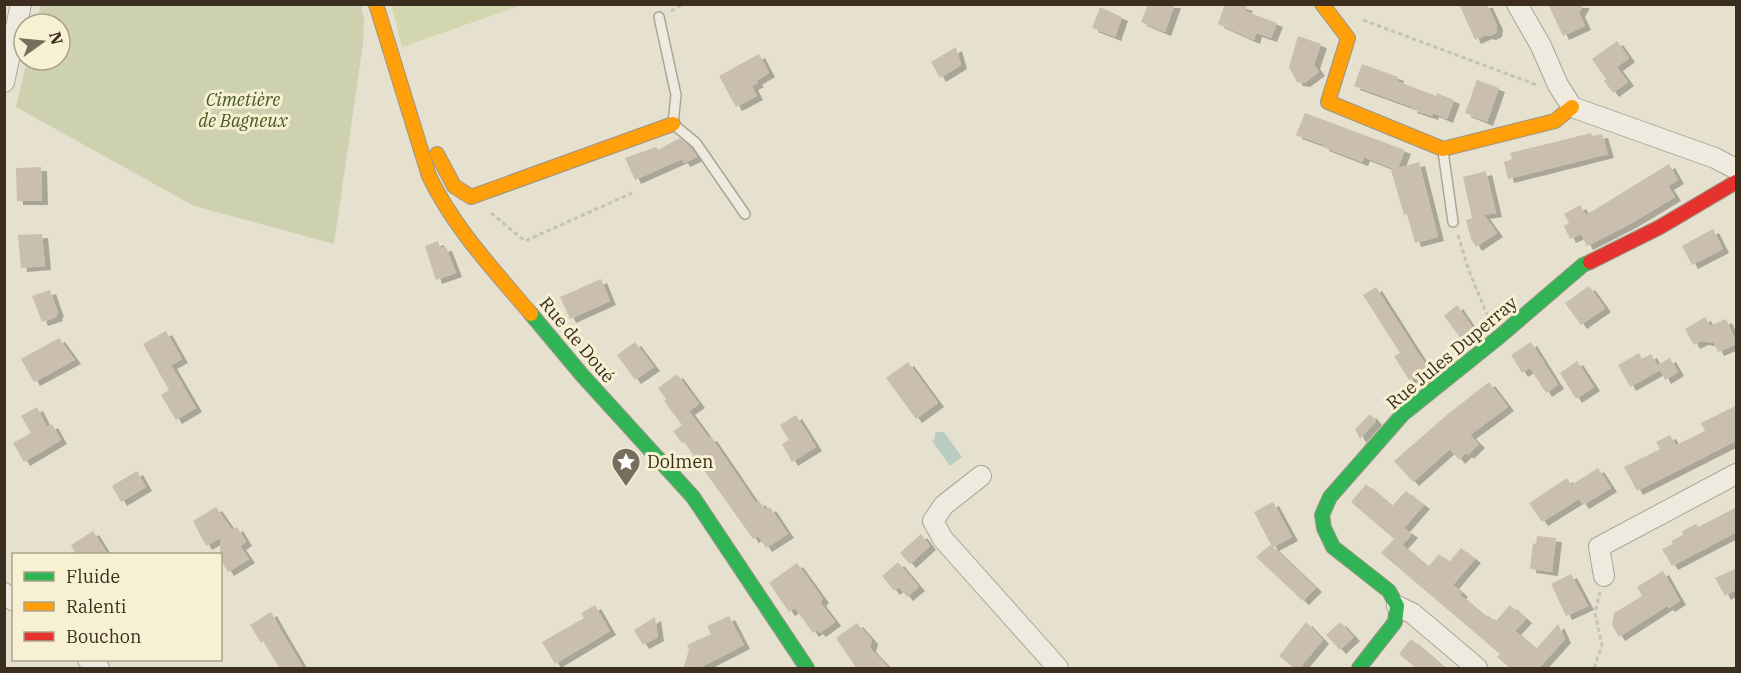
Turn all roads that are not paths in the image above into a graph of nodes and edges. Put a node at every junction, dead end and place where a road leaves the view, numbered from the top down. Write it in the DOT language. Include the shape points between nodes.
graph roads {
  1 [pos="21,4"];
  2 [pos="376,4"];
  3 [pos="1322,4"];
  4 [pos="1517,4"];
  5 [pos="659,17"];
  6 [pos="4,82"];
  7 [pos="1572,107"];
  8 [pos="673,124"];
  9 [pos="414,133"];
  10 [pos="1443,149"];
  11 [pos="1737,169"];
  12 [pos="1737,182"];
  13 [pos="746,214"];
  14 [pos="1453,222"];
  15 [pos="1737,474"];
  16 [pos="981,476"];
  17 [pos="1604,576"];
  18 [pos="1397,606"];
  19 [pos="807,669"];
  20 [pos="1058,669"];
  21 [pos="1359,669"];
  22 [pos="1477,669"];
  1 -- 6 [label="street"];
  2 -- 9 [label="street, Rue de Doué"];
  3 -- 10 [label="street" via="1348,38 1329,102"];
  4 -- 7 [label="street"];
  5 -- 8 [label="lane" via="676,94"];
  7 -- 10 [label="street" via="1555,121"];
  7 -- 11 [label="street"];
  8 -- 9 [label="street" via="471,197 454,186 428,136"];
  8 -- 13 [label="lane" via="696,143"];
  9 -- 19 [label="street, Rue de Doué" via="429,176 456,224 582,375 693,497"];
  10 -- 14 [label="lane"];
  12 -- 18 [label="street, Rue Jules Duperray" via="1660,227 1582,265 1499,338 1403,414 1330,497 1322,515 1323,528 1333,547 1389,591"];
  15 -- 17 [label="street" via="1599,547"];
  16 -- 20 [label="street" via="944,505 933,521 943,539"];
  18 -- 21 [label="street" via="1395,622"];
  18 -- 22 [label="street" via="1412,613"];
}
